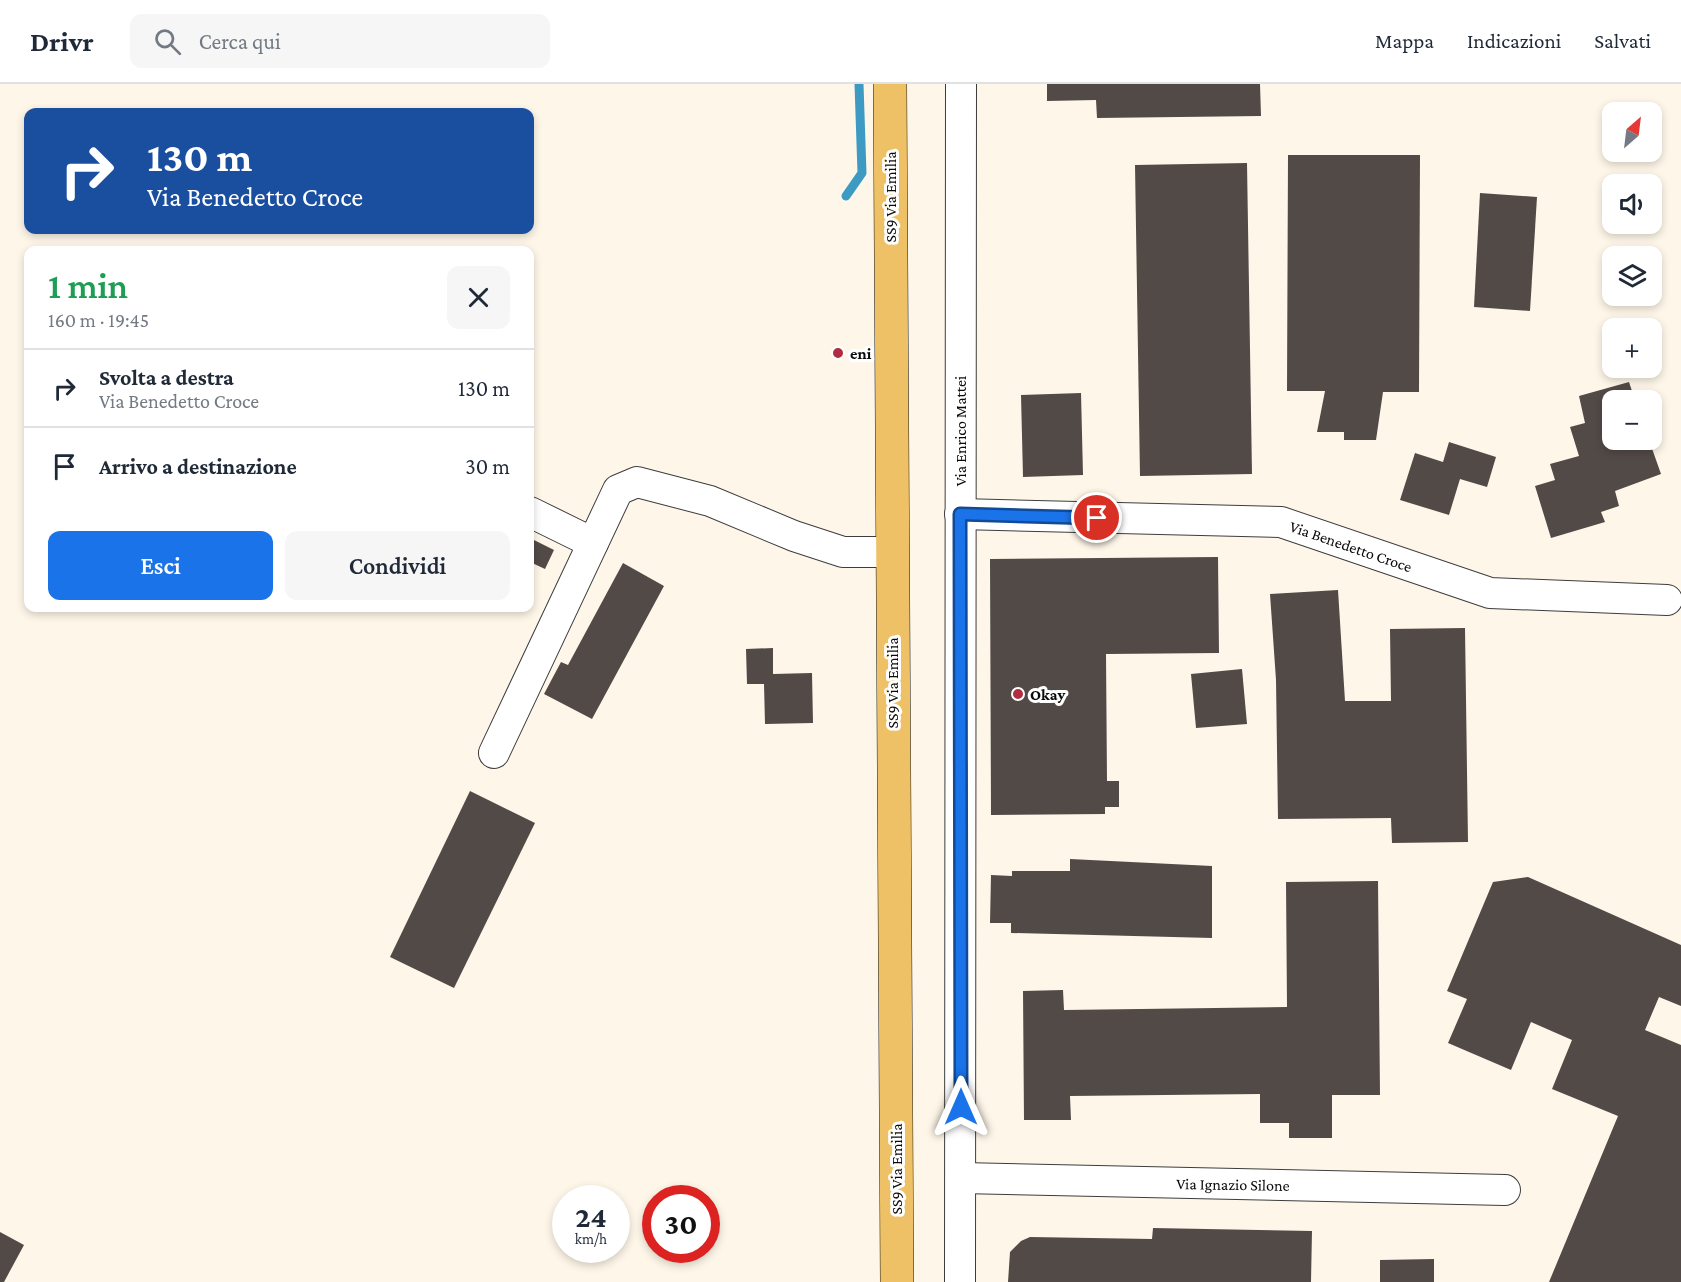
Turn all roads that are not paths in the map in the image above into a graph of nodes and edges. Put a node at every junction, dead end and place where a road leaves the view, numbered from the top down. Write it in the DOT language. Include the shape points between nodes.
graph roads {
  1 [pos="890,84"];
  2 [pos="961,84"];
  3 [pos="534,514"];
  4 [pos="960,514"];
  5 [pos="593,543"];
  6 [pos="891,552"];
  7 [pos="1667,600"];
  8 [pos="494,753"];
  9 [pos="961,1178"];
  10 [pos="1505,1190"];
  11 [pos="897,1282"];
  12 [pos="960,1282"];
  1 -- 6 [label="main road, SS9 Via Emilia"];
  2 -- 4 [label="street, Via Enrico Mattei"];
  3 -- 5 [label="street"];
  4 -- 7 [label="street, Via Benedetto Croce" via="1281,522 1490,593"];
  4 -- 9 [label="street, Via Enrico Mattei"];
  5 -- 6 [label="street" via="618,489 637,482 710,501 843,552"];
  5 -- 8 [label="street"];
  6 -- 11 [label="main road, SS9 Via Emilia"];
  9 -- 10 [label="street, Via Ignazio Silone"];
  9 -- 12 [label="street, Via Enrico Mattei"];
}
